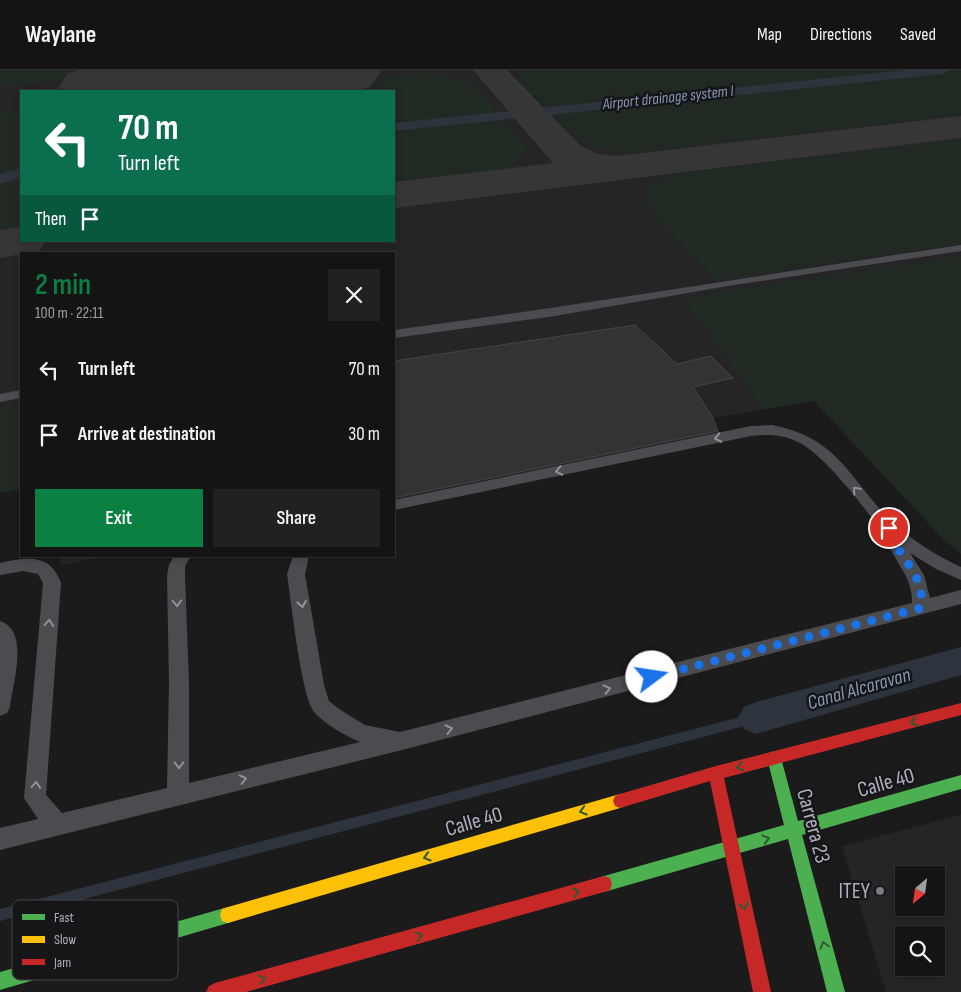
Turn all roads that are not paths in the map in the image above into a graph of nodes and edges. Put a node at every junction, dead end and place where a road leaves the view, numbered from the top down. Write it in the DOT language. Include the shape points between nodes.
graph roads {
  1 [pos="961,248"];
  2 [pos="395,334"];
  3 [pos="20,394"];
  4 [pos="0,398"];
  5 [pos="395,505"];
  6 [pos="889,528"];
  7 [pos="182,557"];
  8 [pos="301,557"];
  9 [pos="0,569"];
  10 [pos="961,574"];
  11 [pos="961,597"];
  12 [pos="921,608"];
  13 [pos="0,628"];
  14 [pos="0,707"];
  15 [pos="961,709"];
  16 [pos="402,741"];
  17 [pos="774,758"];
  18 [pos="716,773"];
  19 [pos="961,782"];
  20 [pos="178,795"];
  21 [pos="59,824"];
  22 [pos="793,831"];
  23 [pos="1,838"];
  24 [pos="732,849"];
  25 [pos="178,929"];
  26 [pos="215,992"];
  27 [pos="762,992"];
  28 [pos="836,992"];
  1 -- 2 [label="lane"];
  3 -- 4 [label="lane"];
  6 -- 5 [label="lane, one-way" via="820,448 802,437 776,429 751,431"];
  6 -- 10 [label="lane" via="929,558"];
  6 -- 12 [label="lane" via="892,542 921,585"];
  7 -- 20 [label="lane, one-way" via="177,565 176,576"];
  8 -- 16 [label="lane, one-way" via="296,574 314,685 321,706 361,733"];
  21 -- 9 [label="lane, one-way" via="35,798 51,576 38,565"];
  11 -- 12 [label="lane"];
  16 -- 12 [label="lane, one-way"];
  13 -- 14 [label="lane" via="9,645"];
  15 -- 17 [label="main road, Calle 40, one-way"];
  20 -- 16 [label="lane, one-way"];
  17 -- 18 [label="main road, Calle 40, one-way"];
  17 -- 22 [label="main road, Carrera 23"];
  18 -- 24 [label="main road"];
  18 -- 25 [label="main road, Calle 40, one-way"];
  19 -- 22 [label="main road, Calle 40"];
  20 -- 21 [label="lane"];
  21 -- 23 [label="lane"];
  24 -- 22 [label="main road, Calle 40, one-way"];
  28 -- 22 [label="main road, Carrera 23, one-way"];
  26 -- 24 [label="main road, Calle 40, one-way"];
  24 -- 27 [label="main road, one-way"];
}
